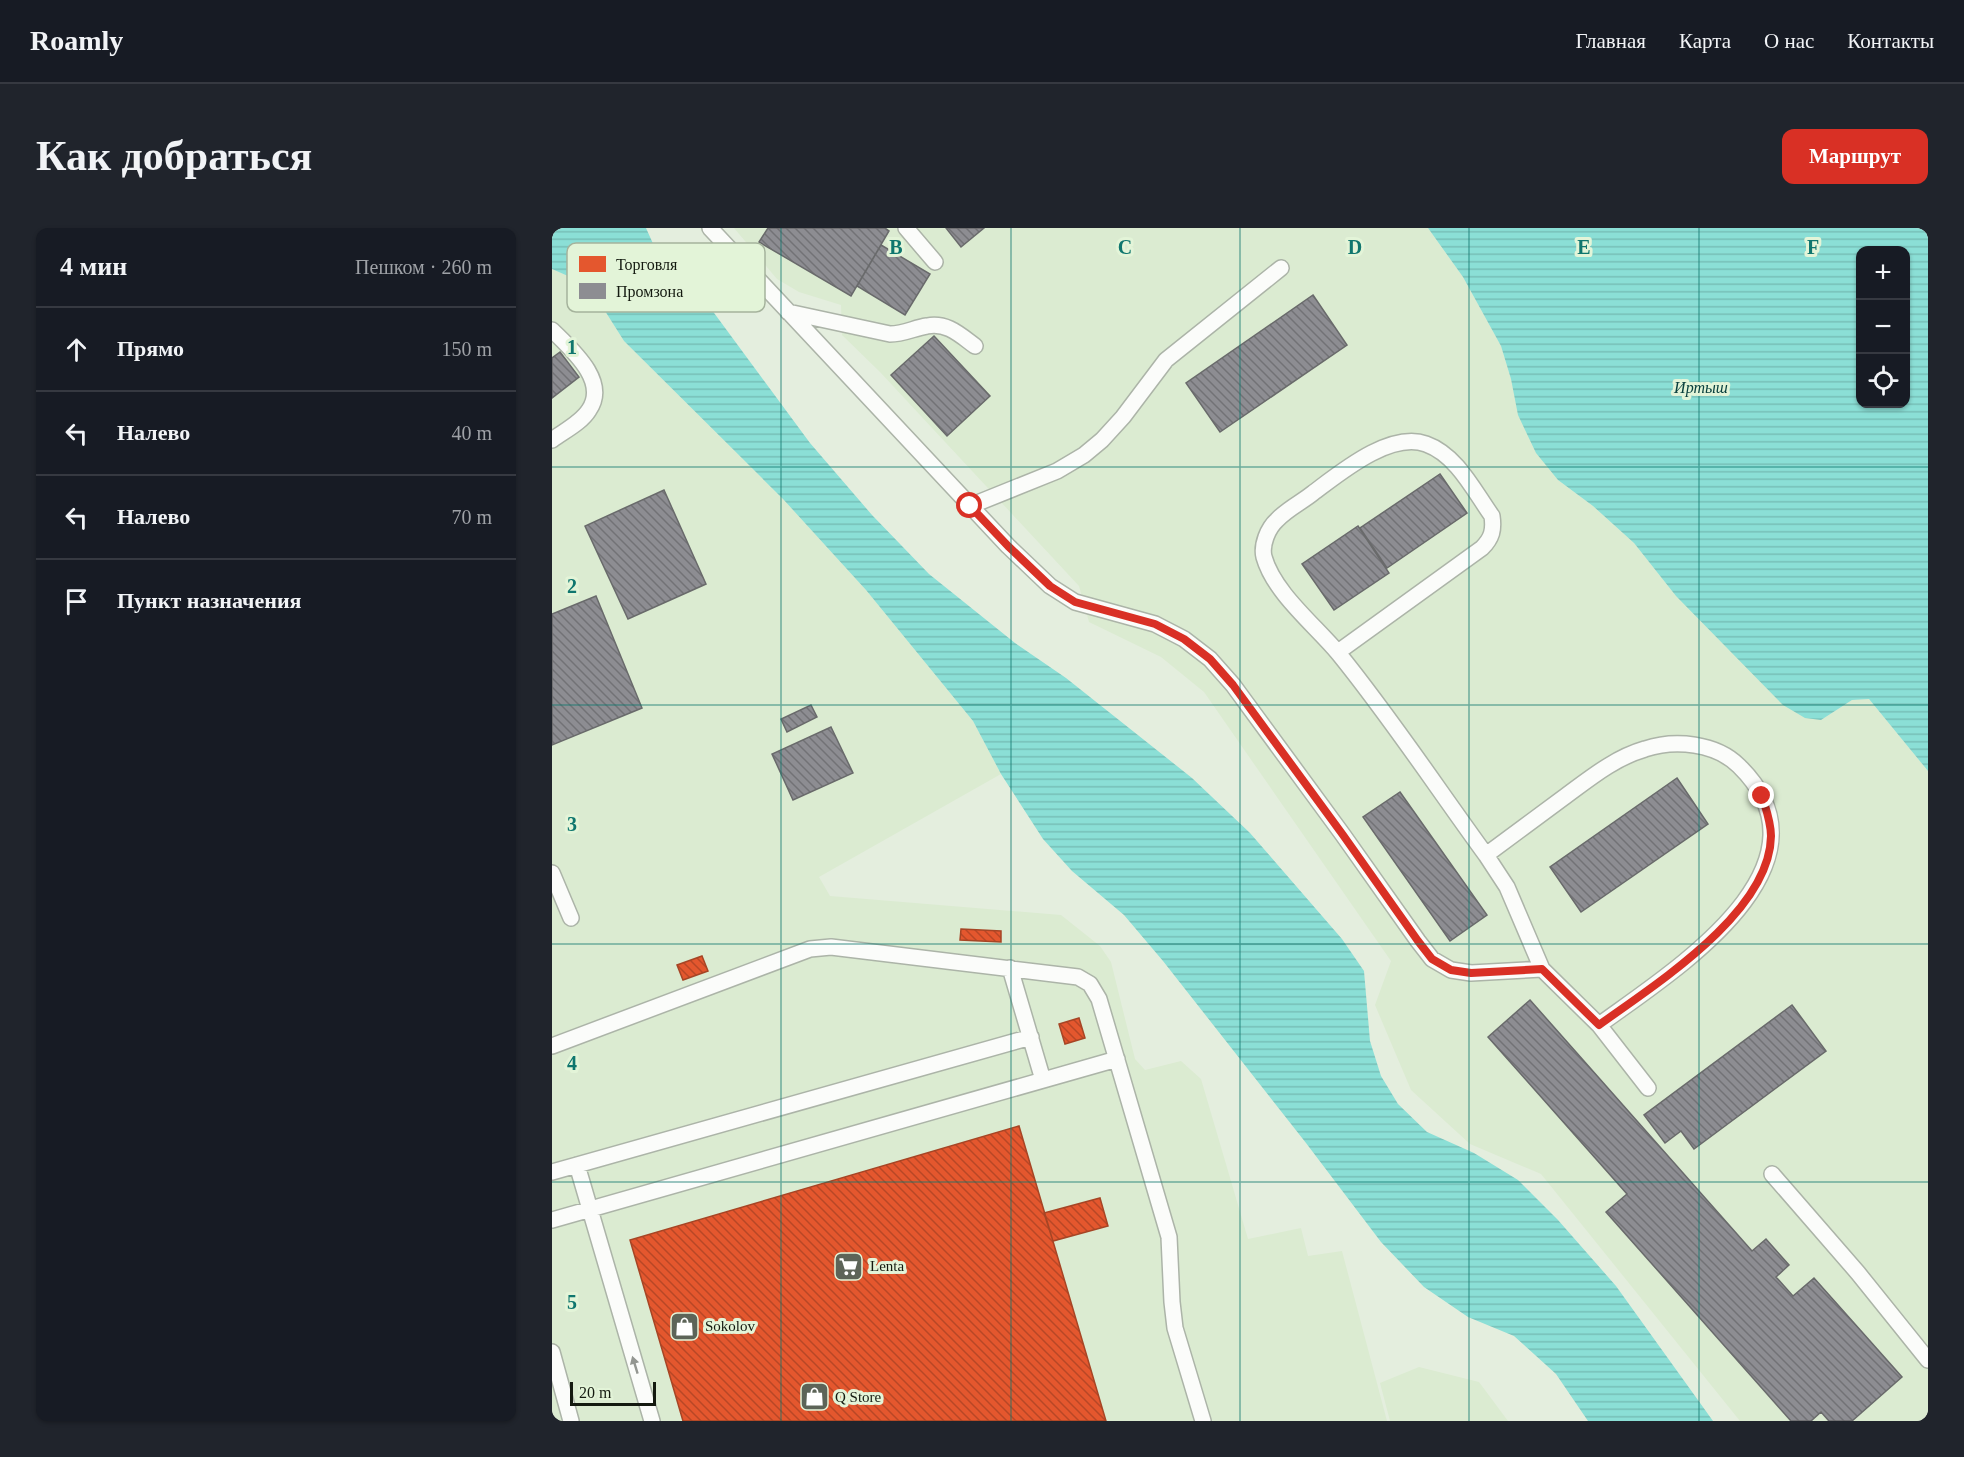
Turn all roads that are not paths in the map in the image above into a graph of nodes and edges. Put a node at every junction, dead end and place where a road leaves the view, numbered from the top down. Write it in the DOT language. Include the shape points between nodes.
graph roads {
  1 [pos="710,228"];
  2 [pos="906,228"];
  3 [pos="724,243"];
  4 [pos="935,262"];
  5 [pos="1281,268"];
  6 [pos="765,287"];
  7 [pos="788,312"];
  8 [pos="552,330"];
  9 [pos="975,346"];
  10 [pos="552,440"];
  11 [pos="970,506"];
  12 [pos="1338,652"];
  13 [pos="1486,855"];
  14 [pos="552,873"];
  15 [pos="571,918"];
  16 [pos="1010,968"];
  17 [pos="1542,969"];
  18 [pos="1599,1025"];
  19 [pos="1030,1037"];
  20 [pos="552,1046"];
  21 [pos="1117,1059"];
  22 [pos="1042,1080"];
  23 [pos="1648,1088"];
  24 [pos="577,1165"];
  25 [pos="552,1172"];
  26 [pos="1772,1174"];
  27 [pos="589,1210"];
  28 [pos="552,1220"];
  29 [pos="552,1352"];
  30 [pos="1928,1360"];
  31 [pos="572,1421"];
  32 [pos="652,1421"];
  33 [pos="1203,1421"];
  1 -- 3 [label="lane"];
  2 -- 4 [label="lane"];
  5 -- 11 [label="lane" via="1166,360 1122,417 1084,455 1057,471"];
  6 -- 7 [label="lane"];
  7 -- 9 [label="lane" via="890,334 942,326"];
  7 -- 11 [label="lane"];
  8 -- 10 [label="lane" via="582,364 595,392 589,410"];
  11 -- 17 [label="lane" via="1050,586 1075,602 1155,624 1210,659 1233,685 1432,959 1451,970 1471,973"];
  12 -- 12 [label="lane" via="1304,618 1270,572 1264,543 1276,520 1362,458 1381,448 1423,442 1451,459 1492,516 1491,539"];
  12 -- 13 [label="lane"];
  13 -- 17 [label="lane" via="1507,887"];
  13 -- 18 [label="lane" via="1604,768 1646,748 1692,745 1716,752 1751,778 1762,796 1771,837 1757,881 1740,907 1688,960"];
  14 -- 15 [label="lane"];
  16 -- 19 [label="lane"];
  16 -- 20 [label="lane" via="831,947 810,950"];
  16 -- 21 [label="lane" via="1078,977 1090,984 1099,999"];
  17 -- 18 [label="lane"];
  18 -- 23 [label="lane"];
  19 -- 22 [label="lane"];
  19 -- 24 [label="lane"];
  21 -- 22 [label="lane"];
  21 -- 33 [label="lane" via="1169,1237 1175,1328"];
  22 -- 27 [label="lane"];
  24 -- 25 [label="lane"];
  24 -- 27 [label="lane"];
  26 -- 30 [label="lane"];
  27 -- 28 [label="lane"];
  32 -- 27 [label="lane, one-way"];
  29 -- 31 [label="lane"];
}
